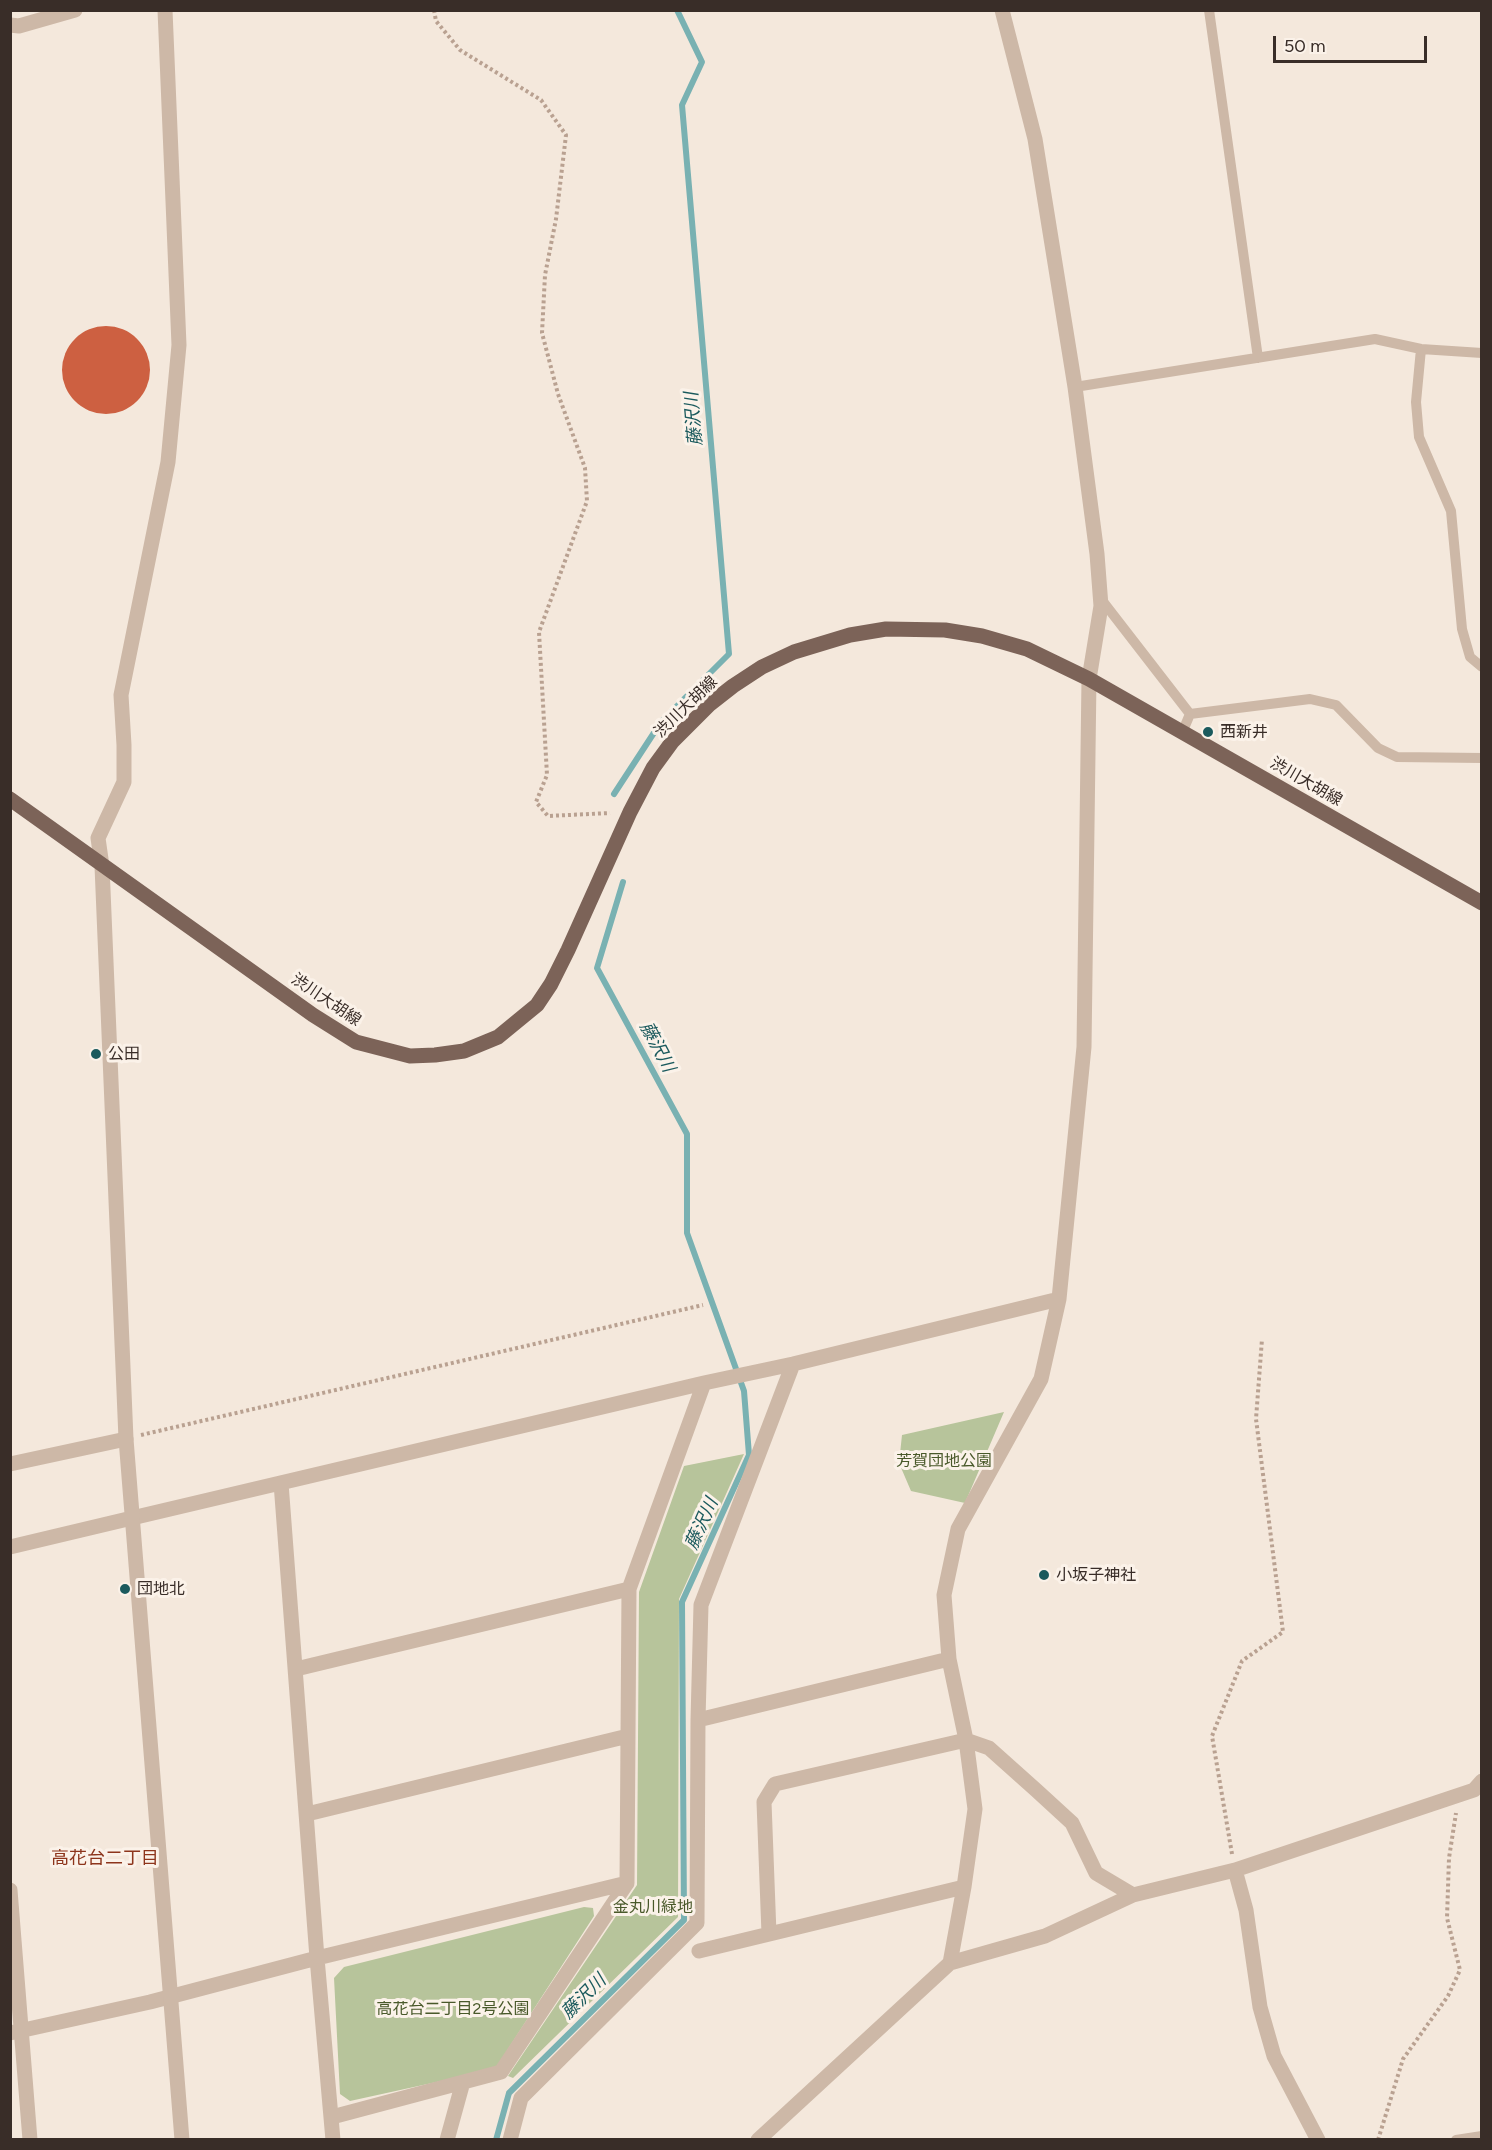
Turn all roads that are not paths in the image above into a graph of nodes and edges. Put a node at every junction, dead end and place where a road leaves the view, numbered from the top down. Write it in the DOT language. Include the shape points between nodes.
graph roads {
  1 [pos="75,10"];
  2 [pos="165,10"];
  3 [pos="1002,10"];
  4 [pos="1209,10"];
  5 [pos="10,25"];
  6 [pos="1420,349"];
  7 [pos="1482,353"];
  8 [pos="1258,358"];
  9 [pos="1075,387"];
  10 [pos="1100,599"];
  11 [pos="1482,667"];
  12 [pos="1089,680"];
  13 [pos="1190,714"];
  14 [pos="1182,733"];
  15 [pos="1482,758"];
  16 [pos="10,799"];
  17 [pos="102,866"];
  18 [pos="1482,903"];
  19 [pos="1059,1299"];
  20 [pos="793,1364"];
  21 [pos="704,1383"];
  22 [pos="126,1439"];
  23 [pos="10,1464"];
  24 [pos="281,1483"];
  25 [pos="132,1518"];
  26 [pos="10,1547"];
  27 [pos="629,1589"];
  28 [pos="949,1659"];
  29 [pos="296,1669"];
  30 [pos="698,1720"];
  31 [pos="628,1736"];
  32 [pos="966,1740"];
  33 [pos="1482,1781"];
  34 [pos="306,1814"];
  35 [pos="1235,1870"];
  36 [pos="627,1883"];
  37 [pos="964,1887"];
  38 [pos="10,1890"];
  39 [pos="1133,1895"];
  40 [pos="769,1934"];
  41 [pos="699,1951"];
  42 [pos="317,1958"];
  43 [pos="950,1963"];
  44 [pos="170,1997"];
  45 [pos="16,2032"];
  46 [pos="463,2082"];
  47 [pos="332,2117"];
  48 [pos="1482,2136"];
  49 [pos="30,2139"];
  50 [pos="182,2139"];
  51 [pos="333,2139"];
  52 [pos="447,2139"];
  53 [pos="510,2139"];
  54 [pos="758,2139"];
  55 [pos="1318,2139"];
  56 [pos="1456,2139"];
  1 -- 5 [label="street"];
  2 -- 17 [label="street" via="179,345 168,462 121,695 124,782 98,838"];
  3 -- 9 [label="street" via="1035,139"];
  4 -- 8 [label="lane"];
  6 -- 7 [label="lane"];
  6 -- 8 [label="lane" via="1375,339"];
  6 -- 11 [label="lane" via="1416,402 1419,437 1451,511 1462,630 1470,657"];
  8 -- 9 [label="lane"];
  9 -- 10 [label="street"];
  10 -- 12 [label="street"];
  10 -- 13 [label="lane"];
  12 -- 14 [label="main road, 渋川大胡線"];
  12 -- 17 [label="main road, 渋川大胡線" via="1027,649 945,630 886,629 821,643 762,667 710,704 672,742 653,768 568,950 537,1005 498,1037 464,1051 410,1056 356,1042"];
  12 -- 19 [label="street" via="1084,1047"];
  13 -- 14 [label="lane"];
  13 -- 15 [label="lane" via="1310,699 1336,705 1378,748 1396,757"];
  14 -- 18 [label="main road, 渋川大胡線"];
  16 -- 17 [label="main road, 渋川大胡線"];
  17 -- 22 [label="street"];
  19 -- 20 [label="street"];
  19 -- 28 [label="street" via="1041,1379 958,1529 944,1595"];
  20 -- 21 [label="street"];
  20 -- 30 [label="street" via="701,1605"];
  21 -- 24 [label="street"];
  21 -- 27 [label="street"];
  22 -- 23 [label="street"];
  22 -- 25 [label="street"];
  24 -- 25 [label="street"];
  24 -- 29 [label="street"];
  25 -- 26 [label="street"];
  25 -- 44 [label="street"];
  27 -- 29 [label="street"];
  27 -- 31 [label="street"];
  28 -- 30 [label="street"];
  28 -- 32 [label="street"];
  29 -- 34 [label="street"];
  30 -- 53 [label="street" via="697,1923 521,2098"];
  31 -- 34 [label="street"];
  31 -- 36 [label="street"];
  32 -- 37 [label="street" via="975,1809"];
  32 -- 39 [label="street" via="989,1748 1072,1823 1096,1873"];
  32 -- 40 [label="street" via="775,1784 765,1802"];
  33 -- 35 [label="street" via="1474,1790"];
  34 -- 42 [label="street"];
  35 -- 39 [label="street"];
  35 -- 55 [label="street" via="1246,1910 1260,2007 1274,2056"];
  36 -- 42 [label="street"];
  36 -- 46 [label="street" via="501,2073"];
  37 -- 40 [label="street"];
  37 -- 43 [label="street"];
  38 -- 45 [label="street"];
  39 -- 43 [label="street" via="1045,1936"];
  40 -- 41 [label="street"];
  42 -- 44 [label="street"];
  42 -- 47 [label="street"];
  43 -- 54 [label="street"];
  44 -- 45 [label="street"];
  44 -- 50 [label="street"];
  45 -- 49 [label="street"];
  46 -- 47 [label="street"];
  46 -- 52 [label="street"];
  47 -- 51 [label="street"];
  48 -- 56 [label="lane"];
}
